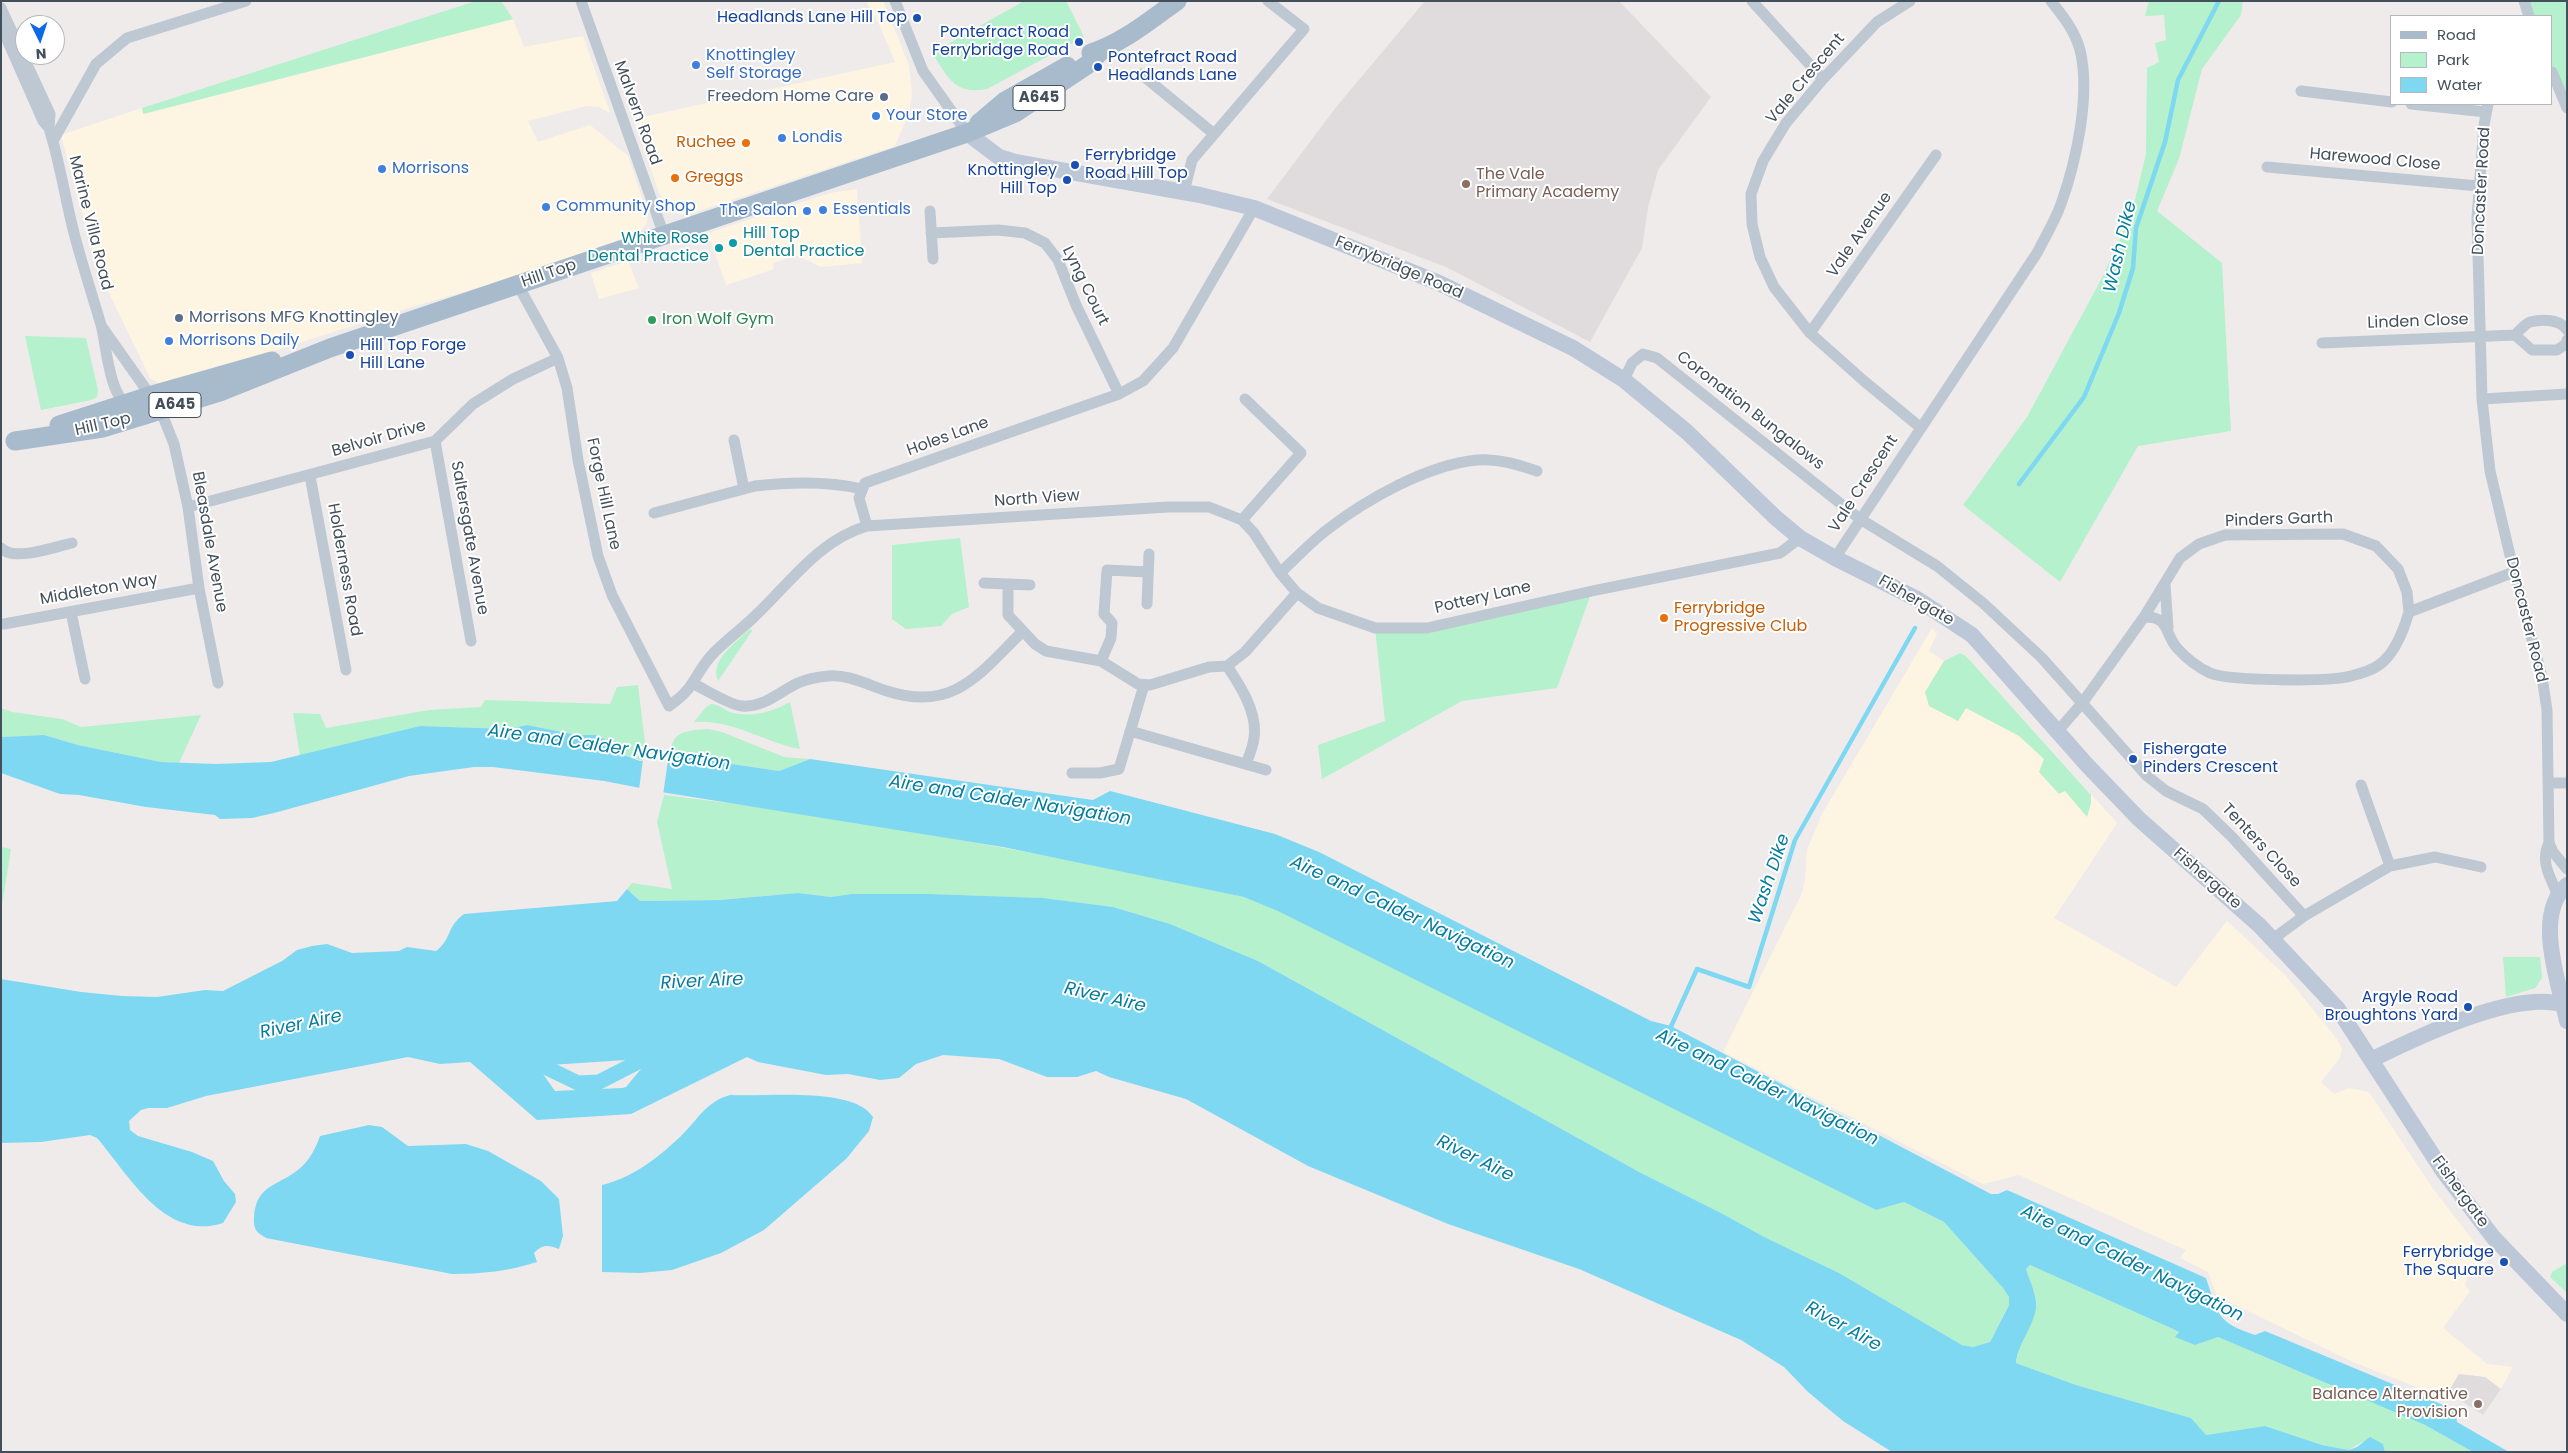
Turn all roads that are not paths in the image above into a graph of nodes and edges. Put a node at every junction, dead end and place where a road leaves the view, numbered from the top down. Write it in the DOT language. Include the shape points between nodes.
graph roads {
  1 [pos="246,1"];
  2 [pos="581,1"];
  3 [pos="895,1"];
  4 [pos="1178,1"];
  5 [pos="1268,1"];
  6 [pos="1752,1"];
  7 [pos="1910,1"];
  8 [pos="2051,1"];
  9 [pos="2524,1"];
  10 [pos="1,8"];
  11 [pos="2530,15"];
  12 [pos="1,26"];
  13 [pos="1141,74"];
  14 [pos="2553,74"];
  15 [pos="1823,79"];
  16 [pos="2301,91"];
  17 [pos="2390,102"];
  18 [pos="2430,105"];
  19 [pos="2487,108"];
  20 [pos="2567,108"];
  21 [pos="49,128"];
  22 [pos="967,133"];
  23 [pos="1214,133"];
  24 [pos="53,141"];
  25 [pos="1936,155"];
  26 [pos="2267,166"];
  27 [pos="2479,186"];
  28 [pos="1184,192"];
  29 [pos="1254,208"];
  30 [pos="930,211"];
  31 [pos="931,233"];
  32 [pos="664,235"];
  33 [pos="934,259"];
  34 [pos="518,285"];
  35 [pos="101,326"];
  36 [pos="2567,330"];
  37 [pos="1810,333"];
  38 [pos="2515,335"];
  39 [pos="2480,336"];
  40 [pos="2567,340"];
  41 [pos="2322,343"];
  42 [pos="558,358"];
  43 [pos="1624,380"];
  44 [pos="1119,394"];
  45 [pos="2567,394"];
  46 [pos="1245,399"];
  47 [pos="2482,399"];
  48 [pos="124,404"];
  49 [pos="152,406"];
  50 [pos="1921,428"];
  51 [pos="734,440"];
  52 [pos="435,441"];
  53 [pos="8,443"];
  54 [pos="1536,471"];
  55 [pos="310,476"];
  56 [pos="862,488"];
  57 [pos="744,489"];
  58 [pos="188,507"];
  59 [pos="1209,507"];
  60 [pos="654,513"];
  61 [pos="1776,518"];
  62 [pos="1242,520"];
  63 [pos="1860,520"];
  64 [pos="867,526"];
  65 [pos="1800,538"];
  66 [pos="72,543"];
  67 [pos="1,548"];
  68 [pos="1149,554"];
  69 [pos="1835,558"];
  70 [pos="1148,572"];
  71 [pos="2514,572"];
  72 [pos="1280,573"];
  73 [pos="984,583"];
  74 [pos="2165,583"];
  75 [pos="1008,584"];
  76 [pos="1030,586"];
  77 [pos="199,588"];
  78 [pos="1297,593"];
  79 [pos="1147,604"];
  80 [pos="71,612"];
  81 [pos="2409,612"];
  82 [pos="2144,617"];
  83 [pos="4,624"];
  84 [pos="1023,631"];
  85 [pos="2169,632"];
  86 [pos="471,642"];
  87 [pos="1101,661"];
  88 [pos="1226,666"];
  89 [pos="346,670"];
  90 [pos="86,679"];
  91 [pos="218,683"];
  92 [pos="694,684"];
  93 [pos="1144,685"];
  94 [pos="2082,702"];
  95 [pos="1130,731"];
  96 [pos="2057,732"];
  97 [pos="1246,764"];
  98 [pos="1266,770"];
  99 [pos="1072,773"];
  100 [pos="2567,782"];
  101 [pos="2548,783"];
  102 [pos="2361,785"];
  103 [pos="2549,843"];
  104 [pos="2390,866"];
  105 [pos="2481,867"];
  106 [pos="2567,868"];
  107 [pos="2562,889"];
  108 [pos="2304,916"];
  109 [pos="2273,939"];
  110 [pos="2557,975"];
  111 [pos="2532,1002"];
  112 [pos="2564,1005"];
  113 [pos="2567,1021"];
  114 [pos="2371,1060"];
  115 [pos="2567,1314"];
  1 -- 24 [label="street" via="127,38 96,64"];
  2 -- 32 [label="street, Malvern Road"];
  3 -- 22 [label="street" via="923,71"];
  4 -- 22 [label="main road, A645" via="1103,49 1085,55 1005,101"];
  5 -- 23 [label="street" via="1304,29"];
  6 -- 15 [label="street"];
  7 -- 15 [label="street, Vale Crescent" via="1877,22"];
  8 -- 50 [label="street, Vale Crescent" via="2071,27 2080,50 2084,83 2083,116 2061,205 2037,253"];
  9 -- 11 [label="street"];
  10 -- 21 [label="street, Marine Villa Road" via="50,114"];
  12 -- 21 [label="street, Marine Villa Road"];
  13 -- 23 [label="street"];
  14 -- 20 [label="street"];
  15 -- 37 [label="street, Vale Crescent" via="1786,123 1763,161 1751,194 1752,224 1760,257 1774,287"];
  16 -- 17 [label="street"];
  18 -- 19 [label="street"];
  19 -- 27 [label="street, Doncaster Road"];
  21 -- 24 [label="street, Marine Villa Road"];
  22 -- 28 [label="main road, Ferrybridge Road" via="999,157 1015,162"];
  22 -- 32 [label="main road, Hill Top / A645"];
  23 -- 28 [label="street" via="1192,160"];
  24 -- 35 [label="street, Marine Villa Road" via="73,231"];
  25 -- 37 [label="street, Vale Avenue"];
  26 -- 27 [label="street, Harewood Close"];
  27 -- 39 [label="street, Doncaster Road"];
  28 -- 29 [label="main road, Ferrybridge Road"];
  29 -- 43 [label="main road, Ferrybridge Road" via="1439,282 1572,348"];
  29 -- 44 [label="street, Holes Lane" via="1173,348 1143,381"];
  30 -- 31 [label="street"];
  31 -- 33 [label="street"];
  31 -- 44 [label="street, Lyng Court" via="998,230 1025,233 1045,243 1058,260"];
  32 -- 34 [label="main road, Hill Top / A645"];
  34 -- 42 [label="street, Forge Hill Lane"];
  34 -- 49 [label="main road, Hill Top / A645" via="330,348 220,392"];
  35 -- 48 [label="street, Marine Villa Road" via="106,361"];
  35 -- 49 [label="street, Marine Villa Road" via="124,355"];
  36 -- 38 [label="street" via="2554,320 2529,322"];
  37 -- 50 [label="street, Vale Crescent"];
  38 -- 39 [label="street, Linden Close"];
  38 -- 40 [label="street" via="2532,350 2558,350"];
  39 -- 41 [label="street, Linden Close"];
  39 -- 47 [label="street, Doncaster Road"];
  42 -- 52 [label="street, Belvoir Drive" via="513,379 473,404"];
  42 -- 92 [label="street, Forge Hill Lane" via="567,388 598,556 612,595 669,706"];
  43 -- 61 [label="main road, Ferrybridge Road" via="1687,432"];
  43 -- 63 [label="street, Coronation Bungalows" via="1632,363 1643,354 1657,358"];
  44 -- 56 [label="street, Holes Lane" via="865,483"];
  45 -- 47 [label="street"];
  46 -- 62 [label="street" via="1301,453"];
  47 -- 71 [label="street, Doncaster Road" via="2490,471"];
  48 -- 49 [label="main road, Hill Top / A645"];
  48 -- 53 [label="main road, Hill Top / A645"];
  49 -- 53 [label="main road, Hill Top / A645" via="103,428"];
  49 -- 58 [label="street, Bleasdale Avenue" via="174,444"];
  50 -- 63 [label="street, Vale Crescent"];
  51 -- 57 [label="street"];
  52 -- 55 [label="street, Belvoir Drive"];
  52 -- 86 [label="street, Saltersgate Avenue"];
  54 -- 72 [label="street" via="1511,463 1476,460 1418,478 1354,511 1327,530"];
  55 -- 58 [label="street, Belvoir Drive"];
  55 -- 89 [label="street, Holderness Road"];
  56 -- 57 [label="street" via="841,484 788,484"];
  56 -- 64 [label="street" via="859,498"];
  57 -- 60 [label="street"];
  58 -- 77 [label="street, Bleasdale Avenue"];
  59 -- 62 [label="street, Pottery Lane"];
  59 -- 64 [label="street, North View" via="1168,506"];
  61 -- 65 [label="main road, Fishergate"];
  62 -- 72 [label="street, Pottery Lane"];
  63 -- 69 [label="street, Vale Crescent"];
  63 -- 94 [label="street" via="1937,566 1983,603 2042,658"];
  64 -- 92 [label="street" via="838,538 804,566 710,657"];
  65 -- 69 [label="main road, Fishergate"];
  65 -- 78 [label="street, Pottery Lane" via="1780,553 1427,628 1375,628 1318,608"];
  66 -- 67 [label="street" via="16,556"];
  68 -- 70 [label="street"];
  69 -- 96 [label="main road, Fishergate" via="1917,599 1972,635"];
  70 -- 79 [label="street"];
  70 -- 87 [label="street" via="1107,570 1104,614 1112,623 1111,638"];
  71 -- 81 [label="street"];
  71 -- 101 [label="street, Doncaster Road" via="2542,677 2547,710"];
  72 -- 78 [label="street, Pottery Lane"];
  73 -- 75 [label="street"];
  74 -- 81 [label="street, Pinders Garth" via="2180,558 2199,544 2225,535 2343,534 2376,546 2398,570 2407,592"];
  74 -- 82 [label="street, Pinders Garth"];
  74 -- 85 [label="street"];
  75 -- 76 [label="street"];
  75 -- 84 [label="street" via="1008,615"];
  77 -- 80 [label="street, Middleton Way"];
  77 -- 91 [label="street, Bleasdale Avenue"];
  78 -- 88 [label="street" via="1245,652"];
  80 -- 83 [label="street, Middleton Way"];
  80 -- 90 [label="street"];
  81 -- 85 [label="street" via="2402,636 2380,664 2350,677 2234,678 2212,673 2192,662 2176,646"];
  82 -- 85 [label="street" via="2154,616"];
  82 -- 94 [label="street, Pinders Garth"];
  84 -- 87 [label="street" via="1046,651"];
  84 -- 92 [label="street" via="970,683 945,694 926,697 900,695 849,678 830,676 797,683 762,702 741,706"];
  87 -- 93 [label="street"];
  88 -- 93 [label="street" via="1209,667"];
  88 -- 97 [label="street" via="1238,682 1253,716 1254,740"];
  93 -- 95 [label="street"];
  94 -- 96 [label="street, Pinders Garth"];
  94 -- 108 [label="street, Tenters Close" via="2147,776 2166,791 2203,809"];
  95 -- 97 [label="street"];
  95 -- 99 [label="street" via="1119,769"];
  96 -- 109 [label="main road, Fishergate" via="2146,826"];
  97 -- 98 [label="street"];
  100 -- 101 [label="street"];
  101 -- 103 [label="street, Doncaster Road"];
  102 -- 104 [label="street"];
  103 -- 106 [label="street" via="2552,852"];
  103 -- 107 [label="street, Doncaster Road" via="2546,851 2548,872"];
  104 -- 105 [label="street" via="2435,858"];
  104 -- 108 [label="street"];
  107 -- 110 [label="main road, Doncaster Road" via="2550,912"];
  108 -- 109 [label="street"];
  109 -- 114 [label="main road, Fishergate" via="2338,1008"];
  110 -- 111 [label="main road" via="2548,990"];
  110 -- 112 [label="main road, Doncaster Road"];
  111 -- 112 [label="main road" via="2547,1000"];
  111 -- 114 [label="main road" via="2439,1027"];
  112 -- 113 [label="main road, Doncaster Road"];
  114 -- 115 [label="main road, Fishergate" via="2443,1171 2493,1237"];
}
